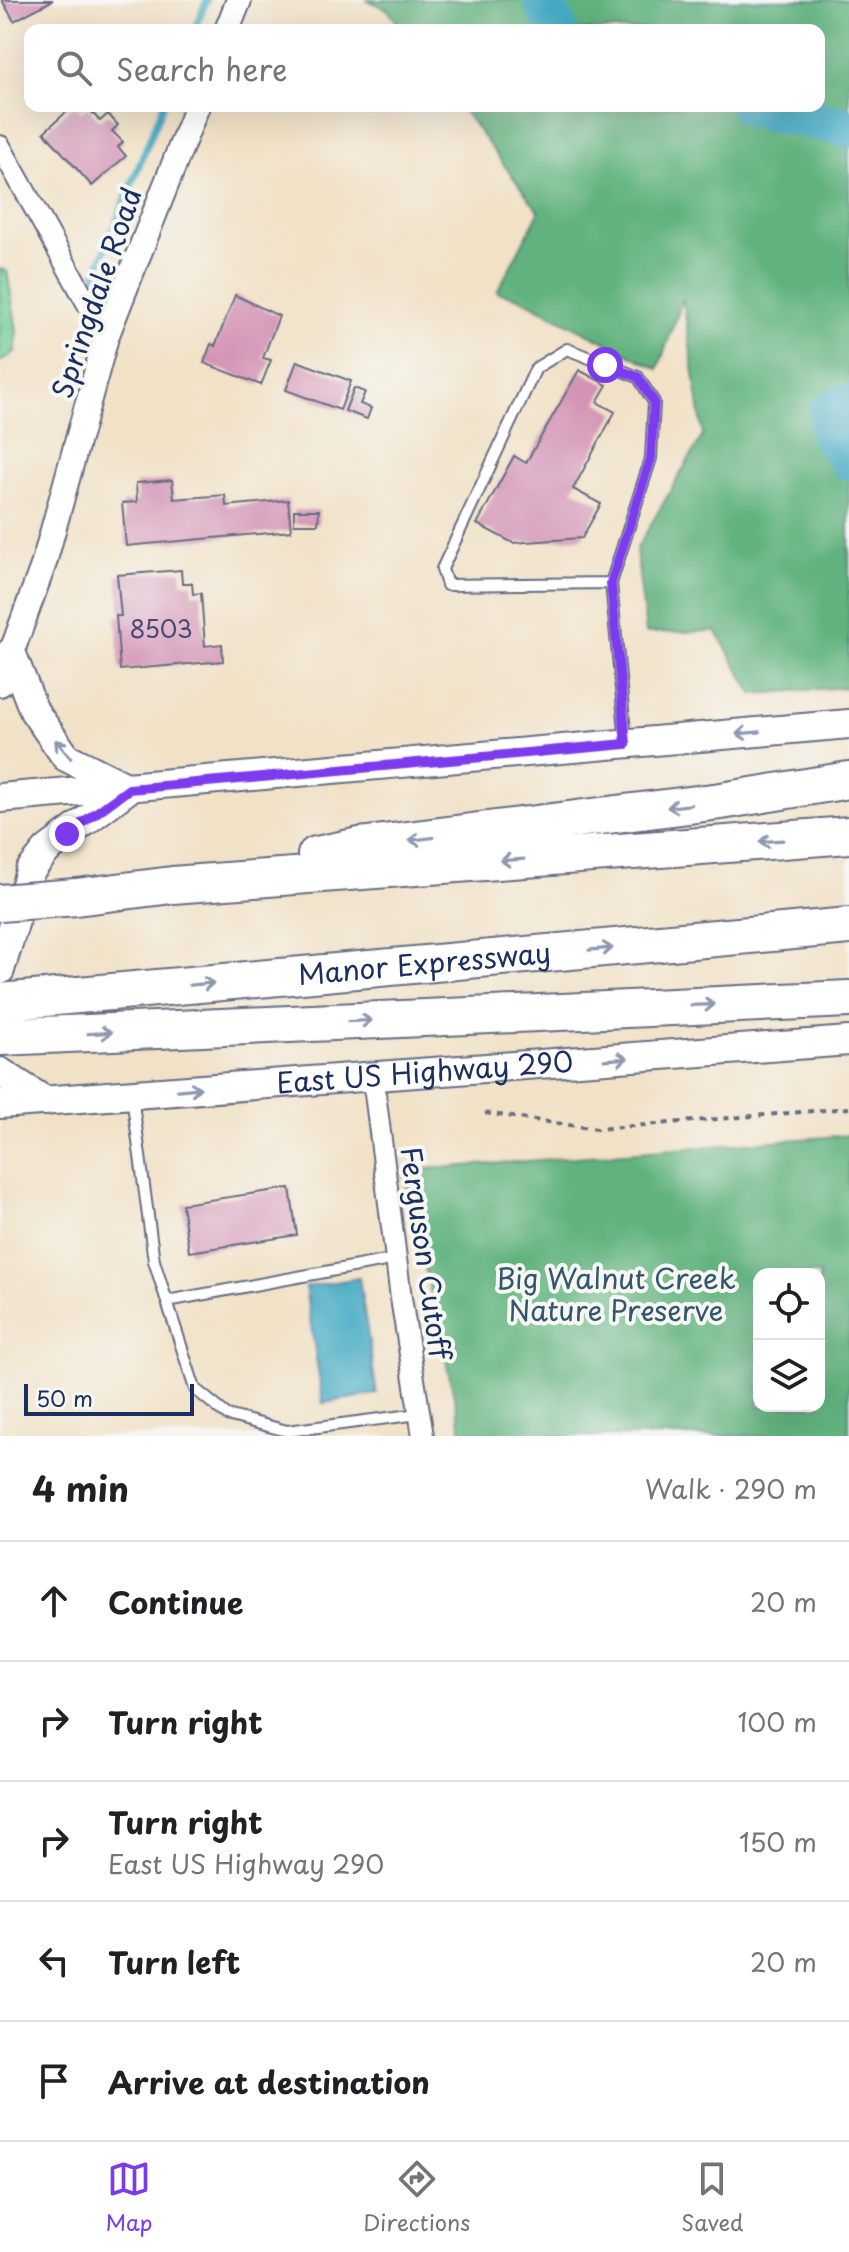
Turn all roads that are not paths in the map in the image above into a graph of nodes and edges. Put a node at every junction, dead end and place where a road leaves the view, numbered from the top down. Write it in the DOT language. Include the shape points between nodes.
graph roads {
  1 [pos="239,0"];
  2 [pos="229,24"];
  3 [pos="195,112"];
  4 [pos="0,146"];
  5 [pos="106,337"];
  6 [pos="611,583"];
  7 [pos="11,652"];
  8 [pos="0,684"];
  9 [pos="837,725"];
  10 [pos="626,744"];
  11 [pos="844,781"];
  12 [pos="129,789"];
  13 [pos="0,798"];
  14 [pos="849,835"];
  15 [pos="172,885"];
  16 [pos="0,903"];
  17 [pos="849,926"];
  18 [pos="0,970"];
  19 [pos="849,999"];
  20 [pos="0,1002"];
  21 [pos="11,1037"];
  22 [pos="849,1041"];
  23 [pos="0,1072"];
  24 [pos="373,1077"];
  25 [pos="132,1094"];
  26 [pos="45,1101"];
  27 [pos="0,1104"];
  28 [pos="396,1259"];
  29 [pos="167,1301"];
  30 [pos="419,1414"];
  31 [pos="423,1436"];
  1 -- 2 [label="street"];
  3 -- 5 [label="street, Springdale Road"];
  4 -- 5 [label="street"];
  5 -- 7 [label="street, Springdale Road" via="44,563"];
  6 -- 6 [label="lane" via="651,458 654,402 638,377 567,349 536,368 442,569 447,585"];
  6 -- 10 [label="lane"];
  7 -- 8 [label="street, Springdale Road"];
  12 -- 7 [label="main road, one-way" via="66,757 34,711"];
  9 -- 10 [label="main road, one-way"];
  10 -- 12 [label="main road"];
  11 -- 15 [label="highway, one-way" via="359,846"];
  12 -- 13 [label="main road"];
  12 -- 18 [label="main road" via="47,850 30,871"];
  14 -- 15 [label="highway, one-way"];
  15 -- 16 [label="highway, bridge"];
  20 -- 17 [label="highway, Manor Expressway, one-way"];
  21 -- 19 [label="highway, one-way"];
  24 -- 22 [label="main road, East US Highway 290, one-way"];
  23 -- 26 [label="main road"];
  25 -- 24 [label="main road, East US Highway 290, one-way"];
  24 -- 28 [label="street, Ferguson Cutoff"];
  25 -- 26 [label="main road, East US Highway 290"];
  25 -- 29 [label="lane" via="154,1261"];
  26 -- 27 [label="main road, East US Highway 290"];
  28 -- 29 [label="lane"];
  28 -- 30 [label="street, Ferguson Cutoff"];
  29 -- 30 [label="lane" via="195,1389 227,1415 287,1431"];
  30 -- 31 [label="street, Ferguson Cutoff"];
}
